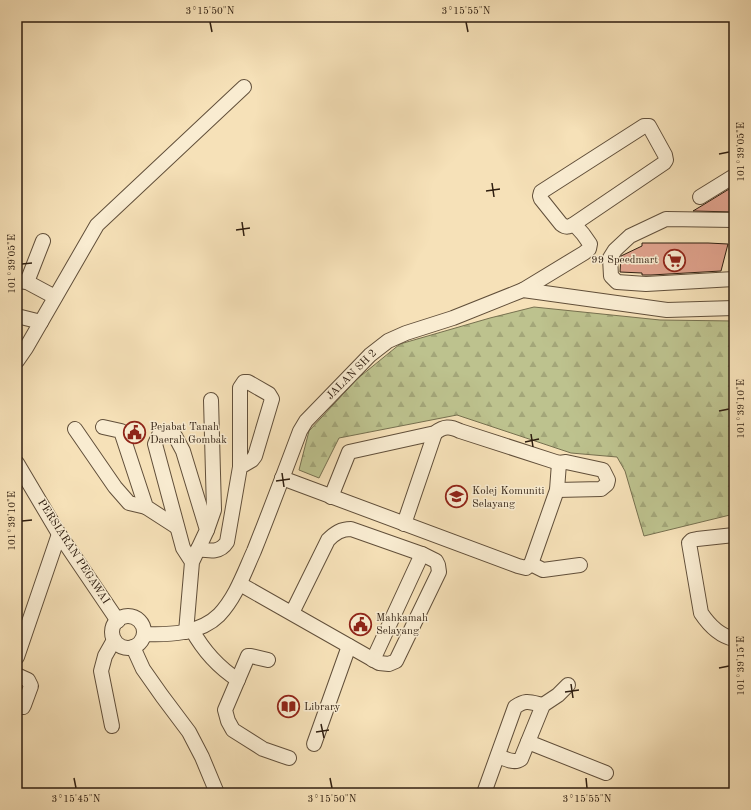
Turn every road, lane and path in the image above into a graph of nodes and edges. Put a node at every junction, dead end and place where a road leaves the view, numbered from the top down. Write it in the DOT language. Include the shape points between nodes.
graph roads {
  1 [pos="244,87"];
  2 [pos="734,176"];
  3 [pos="700,197"];
  4 [pos="734,220"];
  5 [pos="574,224"];
  6 [pos="43,241"];
  7 [pos="734,280"];
  8 [pos="22,281"];
  9 [pos="524,290"];
  10 [pos="55,297"];
  11 [pos="733,304"];
  12 [pos="17,316"];
  13 [pos="41,322"];
  14 [pos="17,361"];
  15 [pos="211,400"];
  16 [pos="102,427"];
  17 [pos="75,429"];
  18 [pos="435,433"];
  19 [pos="559,463"];
  20 [pos="18,467"];
  21 [pos="240,467"];
  22 [pos="282,478"];
  23 [pos="557,490"];
  24 [pos="331,497"];
  25 [pos="146,507"];
  26 [pos="404,524"];
  27 [pos="177,527"];
  28 [pos="207,530"];
  29 [pos="60,534"];
  30 [pos="734,534"];
  31 [pos="198,549"];
  32 [pos="422,554"];
  33 [pos="192,562"];
  34 [pos="532,564"];
  35 [pos="580,565"];
  36 [pos="240,584"];
  37 [pos="292,613"];
  38 [pos="118,620"];
  39 [pos="189,631"];
  40 [pos="144,634"];
  41 [pos="734,639"];
  42 [pos="114,640"];
  43 [pos="349,646"];
  44 [pos="133,647"];
  45 [pos="17,658"];
  46 [pos="268,660"];
  47 [pos="374,660"];
  48 [pos="17,675"];
  49 [pos="238,680"];
  50 [pos="568,685"];
  51 [pos="543,705"];
  52 [pos="17,707"];
  53 [pos="112,726"];
  54 [pos="528,742"];
  55 [pos="314,744"];
  56 [pos="498,756"];
  57 [pos="289,758"];
  58 [pos="606,773"];
  59 [pos="217,793"];
  60 [pos="484,793"];
  1 -- 10 [label="street" via="97,225"];
  2 -- 3 [label="street"];
  4 -- 7 [label="street" via="666,219 630,236 610,258 611,276 617,282 646,284"];
  5 -- 5 [label="street" via="664,163 665,155 649,126 644,126 541,192 541,199 564,227"];
  5 -- 9 [label="street" via="590,244 589,249"];
  6 -- 8 [label="street"];
  8 -- 10 [label="street"];
  9 -- 11 [label="street, JALAN SH 2" via="667,310"];
  9 -- 22 [label="street, JALAN SH 2" via="388,341 370,355 306,421"];
  10 -- 13 [label="street"];
  12 -- 13 [label="street"];
  13 -- 14 [label="street"];
  15 -- 28 [label="street" via="214,510"];
  16 -- 25 [label="street" via="121,430"];
  17 -- 25 [label="street" via="129,504"];
  18 -- 19 [label="street" via="443,427 452,427"];
  18 -- 24 [label="street" via="349,452"];
  18 -- 26 [label="street"];
  19 -- 23 [label="street"];
  19 -- 23 [label="street" via="566,462 603,470 608,480 600,489"];
  20 -- 29 [label="street, PERSIARAN PEGAWAI"];
  21 -- 21 [label="street" via="255,456 272,399 269,394 248,382 244,382 240,388"];
  21 -- 31 [label="street" via="227,542 216,551"];
  22 -- 24 [label="street"];
  22 -- 36 [label="street, JALAN SH 2"];
  23 -- 34 [label="street"];
  24 -- 26 [label="street"];
  25 -- 27 [label="street"];
  26 -- 34 [label="street" via="518,566 526,568"];
  27 -- 28 [label="street" via="155,444 159,435 175,436 183,451"];
  27 -- 33 [label="street" via="183,548"];
  28 -- 31 [label="street"];
  29 -- 38 [label="street, PERSIARAN PEGAWAI"];
  29 -- 45 [label="street"];
  30 -- 41 [label="street" via="692,540 689,543 701,613 718,632"];
  31 -- 33 [label="street"];
  32 -- 37 [label="street" via="351,529 336,532 328,540"];
  32 -- 47 [label="street"];
  32 -- 47 [label="street" via="436,561 439,572 396,661 389,664"];
  33 -- 39 [label="street"];
  34 -- 35 [label="street" via="542,570"];
  36 -- 37 [label="street"];
  36 -- 39 [label="street, JALAN SH 2" via="218,615"];
  37 -- 43 [label="street"];
  38 -- 40 [label="street" via="127,616 137,620"];
  38 -- 42 [label="street" via="112,630"];
  39 -- 40 [label="street, JALAN SH 2"];
  39 -- 49 [label="street" via="226,672"];
  40 -- 44 [label="street" via="142,640"];
  42 -- 44 [label="street" via="122,647"];
  42 -- 53 [label="street" via="105,656 101,671"];
  43 -- 47 [label="street"];
  43 -- 55 [label="street"];
  44 -- 59 [label="street" via="142,669 189,732"];
  46 -- 49 [label="street" via="248,656"];
  48 -- 52 [label="street" via="28,680 31,686 24,704"];
  49 -- 57 [label="street" via="225,710 233,730 263,749"];
  50 -- 51 [label="street"];
  51 -- 54 [label="street"];
  51 -- 56 [label="street" via="528,701 521,702 515,707"];
  54 -- 56 [label="street" via="522,759 518,762"];
  54 -- 58 [label="street"];
  56 -- 60 [label="street"];
}
